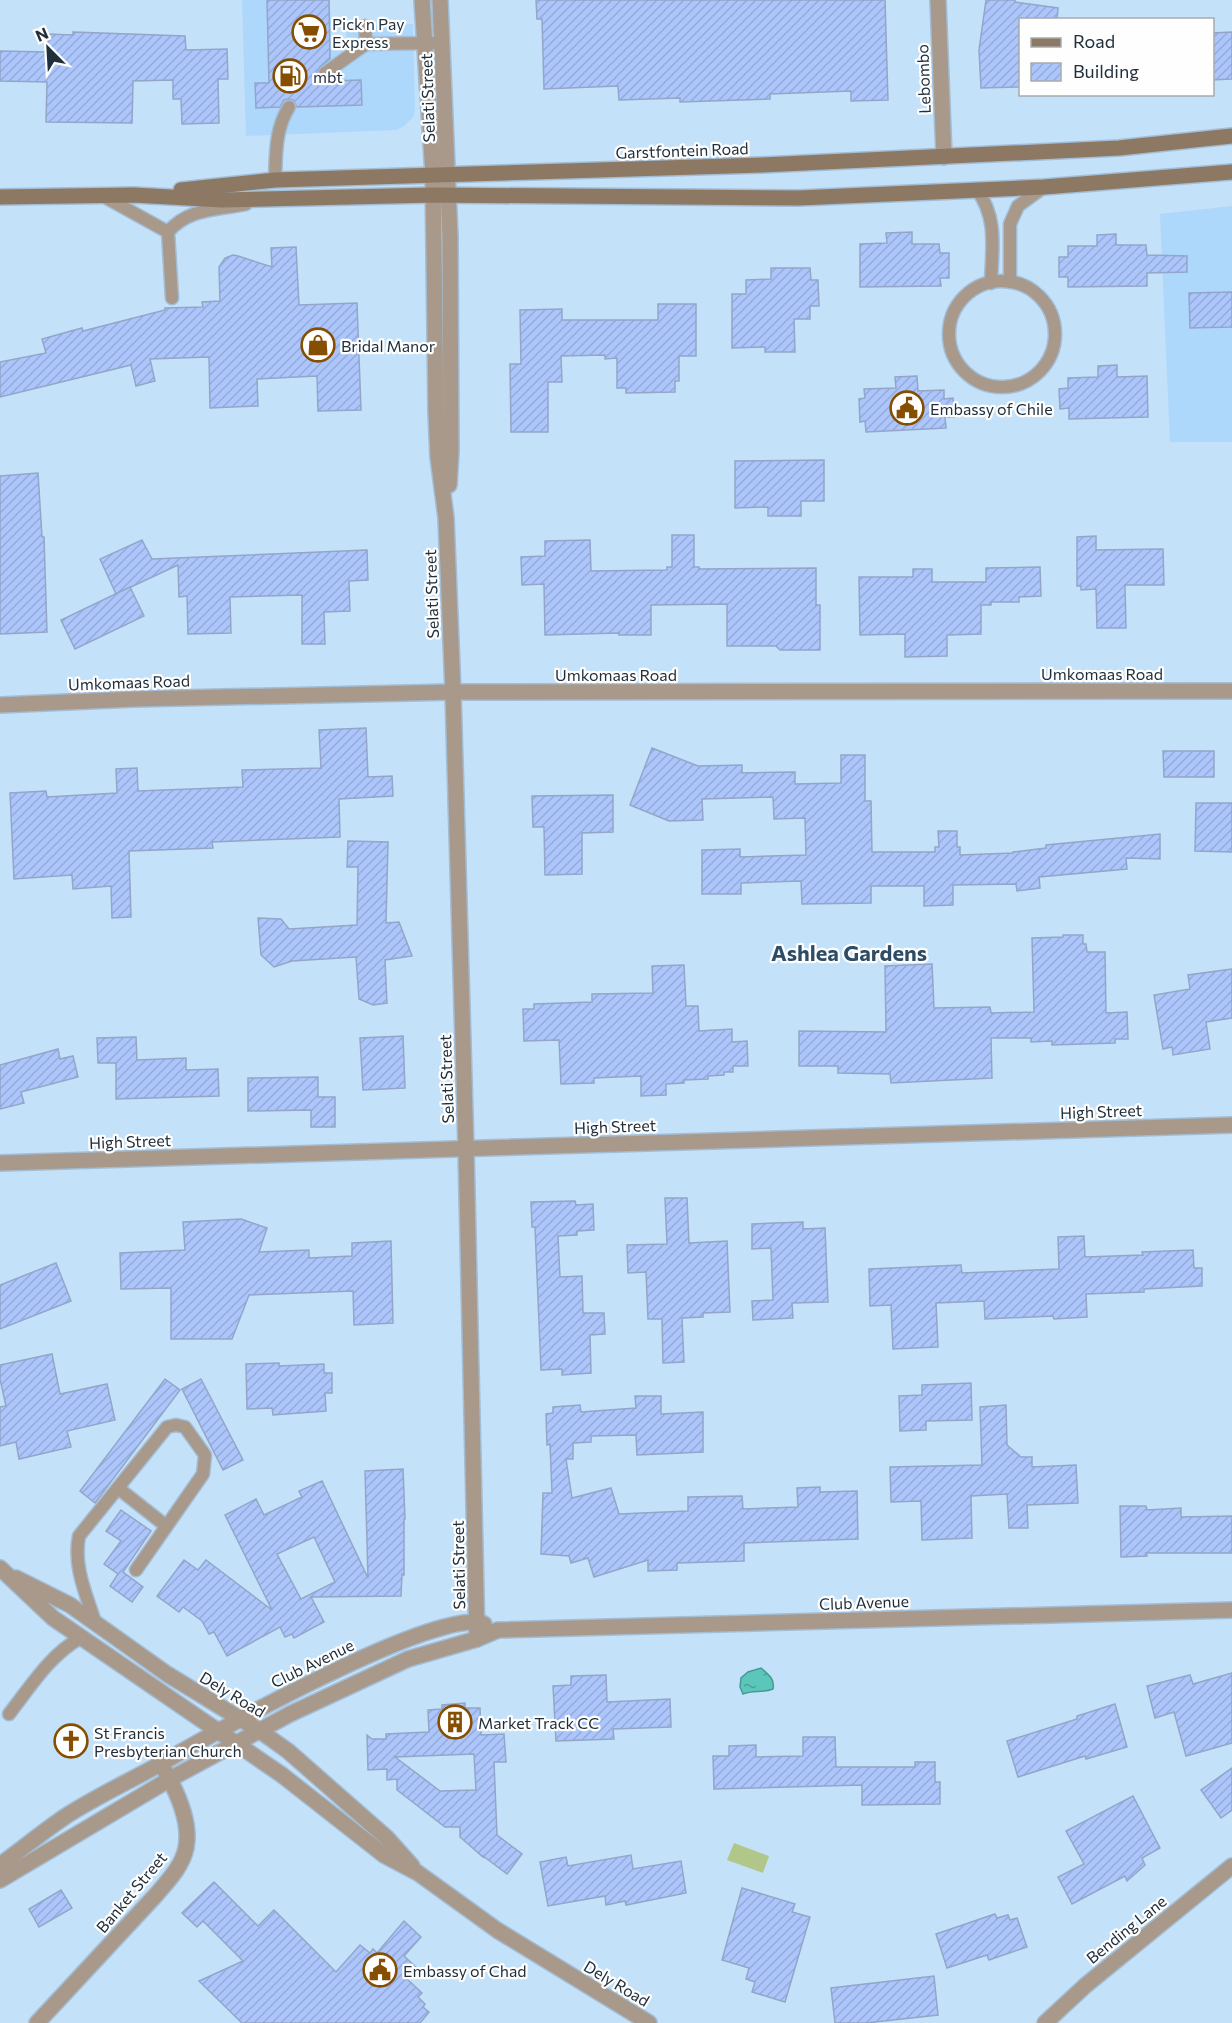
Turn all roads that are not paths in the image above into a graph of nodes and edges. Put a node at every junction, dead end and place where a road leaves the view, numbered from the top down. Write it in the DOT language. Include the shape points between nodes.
graph roads {
  1 [pos="422,0"];
  2 [pos="440,0"];
  3 [pos="938,0"];
  4 [pos="365,26"];
  5 [pos="426,43"];
  6 [pos="443,43"];
  7 [pos="366,44"];
  8 [pos="325,73"];
  9 [pos="289,107"];
  10 [pos="1232,136"];
  11 [pos="944,157"];
  12 [pos="1232,172"];
  13 [pos="440,175"];
  14 [pos="275,180"];
  15 [pos="1044,187"];
  16 [pos="977,190"];
  17 [pos="102,195"];
  18 [pos="134,195"];
  19 [pos="441,195"];
  20 [pos="0,197"];
  21 [pos="267,200"];
  22 [pos="168,232"];
  23 [pos="1010,282"];
  24 [pos="991,283"];
  25 [pos="172,298"];
  26 [pos="1232,691"];
  27 [pos="453,692"];
  28 [pos="0,705"];
  29 [pos="1232,1125"];
  30 [pos="466,1149"];
  31 [pos="0,1163"];
  32 [pos="118,1488"];
  33 [pos="166,1526"];
  34 [pos="136,1570"];
  35 [pos="4,1571"];
  36 [pos="1232,1610"];
  37 [pos="477,1621"];
  38 [pos="95,1622"];
  39 [pos="498,1630"];
  40 [pos="80,1638"];
  41 [pos="477,1639"];
  42 [pos="9,1714"];
  43 [pos="240,1719"];
  44 [pos="218,1731"];
  45 [pos="260,1731"];
  46 [pos="236,1744"];
  47 [pos="161,1763"];
  48 [pos="170,1779"];
  49 [pos="0,1865"];
  50 [pos="1232,1866"];
  51 [pos="418,1873"];
  52 [pos="0,1880"];
  53 [pos="37,2023"];
  54 [pos="649,2023"];
  55 [pos="1045,2023"];
  1 -- 5 [label="street, Selati Street"];
  2 -- 6 [label="street, Selati Street"];
  3 -- 11 [label="street, Lebombo"];
  4 -- 7 [label="lane"];
  5 -- 6 [label="lane"];
  5 -- 7 [label="lane"];
  5 -- 13 [label="street, Selati Street"];
  6 -- 13 [label="street, Selati Street"];
  7 -- 8 [label="lane"];
  9 -- 14 [label="lane" via="277,138"];
  10 -- 11 [label="main road, Garstfontein Road" via="1119,148"];
  11 -- 13 [label="main road, Garstfontein Road"];
  12 -- 15 [label="main road, Garstfontein Road"];
  13 -- 14 [label="main road, Garstfontein Road"];
  13 -- 19 [label="street, Selati Street"];
  14 -- 18 [label="main road, Garstfontein Road"];
  15 -- 16 [label="main road, Garstfontein Road"];
  15 -- 23 [label="lane" via="1018,206 1010,224"];
  16 -- 19 [label="main road, Garstfontein Road" via="799,198"];
  16 -- 24 [label="lane" via="988,205 991,219"];
  17 -- 18 [label="main road, Garstfontein Road"];
  17 -- 20 [label="main road, Garstfontein Road"];
  17 -- 22 [label="lane"];
  18 -- 21 [label="main road, Garstfontein Road"];
  19 -- 21 [label="main road, Garstfontein Road"];
  19 -- 27 [label="street, Selati Street" via="451,441 447,518"];
  21 -- 22 [label="lane" via="196,212"];
  22 -- 25 [label="lane"];
  23 -- 24 [label="lane"];
  23 -- 24 [label="lane" via="1038,295 1048,307 1055,337 1045,366 1034,377 1004,387 989,386 962,369 950,341 950,326 964,298"];
  26 -- 27 [label="street, Umkomaas Road"];
  27 -- 28 [label="street, Umkomaas Road"];
  27 -- 30 [label="street, Selati Street"];
  29 -- 30 [label="street, High Street"];
  30 -- 31 [label="street, High Street"];
  30 -- 37 [label="street, Selati Street"];
  32 -- 33 [label="lane"];
  32 -- 33 [label="lane" via="167,1427 185,1427 205,1455 203,1474"];
  32 -- 38 [label="lane" via="79,1536 76,1552"];
  33 -- 34 [label="lane"];
  35 -- 38 [label="street, Dely Road"];
  35 -- 40 [label="street, Dely Road" via="31,1599"];
  36 -- 39 [label="street, Club Avenue"];
  37 -- 39 [label="street, Club Avenue"];
  37 -- 41 [label="street, Selati Street"];
  37 -- 43 [label="street, Club Avenue" via="388,1646"];
  38 -- 43 [label="street, Dely Road" via="167,1674"];
  39 -- 41 [label="street, Club Avenue"];
  40 -- 42 [label="lane" via="52,1659"];
  40 -- 44 [label="street, Dely Road"];
  41 -- 45 [label="street, Club Avenue" via="408,1659"];
  43 -- 44 [label="street, Club Avenue"];
  43 -- 45 [label="street, Dely Road"];
  44 -- 46 [label="street, Dely Road"];
  44 -- 47 [label="street, Club Avenue"];
  45 -- 46 [label="street, Club Avenue"];
  45 -- 51 [label="street, Dely Road" via="387,1838"];
  46 -- 48 [label="street, Club Avenue"];
  46 -- 51 [label="street, Dely Road" via="384,1855"];
  47 -- 48 [label="street, Banket Street"];
  47 -- 49 [label="street, Club Avenue" via="66,1817"];
  48 -- 52 [label="street, Club Avenue"];
  48 -- 53 [label="street, Banket Street" via="187,1833 182,1859 155,1896"];
  50 -- 55 [label="street, Bending Lane"];
  51 -- 54 [label="street, Dely Road" via="497,1930"];
}
